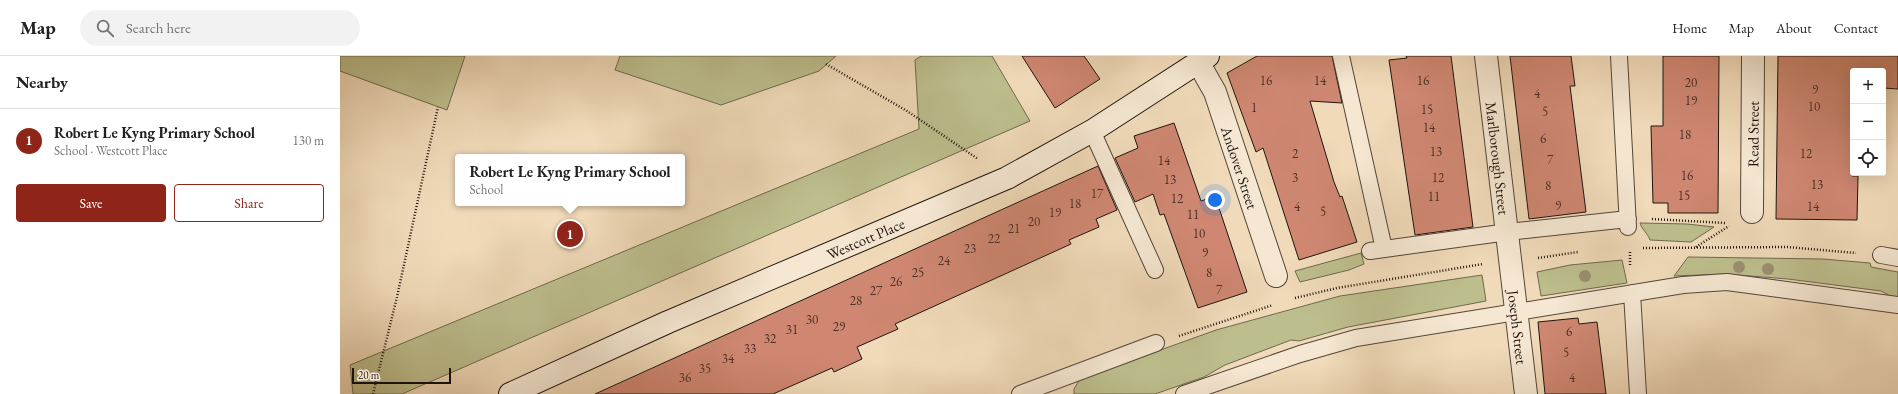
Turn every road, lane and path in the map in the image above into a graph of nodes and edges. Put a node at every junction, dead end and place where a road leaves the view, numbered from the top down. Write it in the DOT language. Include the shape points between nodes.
graph roads {
  1 [pos="1341,56"];
  2 [pos="1486,56"];
  3 [pos="1619,56"];
  4 [pos="1753,56"];
  5 [pos="1203,59"];
  6 [pos="826,64"];
  7 [pos="438,107"];
  8 [pos="1092,131"];
  9 [pos="980,160"];
  10 [pos="1752,212"];
  11 [pos="1628,223"];
  12 [pos="1508,232"];
  13 [pos="1630,248"];
  14 [pos="1695,248"];
  15 [pos="1881,255"];
  16 [pos="1898,258"];
  17 [pos="1511,261"];
  18 [pos="1155,270"];
  19 [pos="1631,270"];
  20 [pos="1276,276"];
  21 [pos="1632,293"];
  22 [pos="1898,305"];
  23 [pos="1518,313"];
  24 [pos="1156,344"];
  25 [pos="1057,387"];
  26 [pos="373,394"];
  27 [pos="510,394"];
  28 [pos="1020,394"];
  29 [pos="1184,394"];
  30 [pos="1526,394"];
  31 [pos="1638,394"];
  1 -- 12 [label="lane" via="1377,250"];
  2 -- 12 [label="main road, Marlborough Street"];
  3 -- 11 [label="lane"];
  4 -- 10 [label="main road, Read Street"];
  5 -- 8 [label="main road, Westcott Place"];
  5 -- 20 [label="main road, Andover Street"];
  6 -- 9 [label="path" via="907,111"];
  7 -- 26 [label="path"];
  8 -- 18 [label="lane"];
  8 -- 27 [label="main road, Westcott Place" via="1007,178 682,316"];
  11 -- 12 [label="lane"];
  11 -- 14 [label="path" via="1716,221 1732,224"];
  12 -- 17 [label="main road, Marlborough Street"];
  13 -- 19 [label="path"];
  15 -- 16 [label="lane"];
  17 -- 23 [label="main road, Joseph Street"];
  21 -- 22 [label="lane" via="1683,285 1727,282"];
  21 -- 23 [label="lane"];
  21 -- 31 [label="lane"];
  23 -- 29 [label="lane" via="1356,338 1300,354"];
  23 -- 30 [label="main road, Joseph Street"];
  24 -- 25 [label="lane"];
  25 -- 28 [label="lane"];
}
